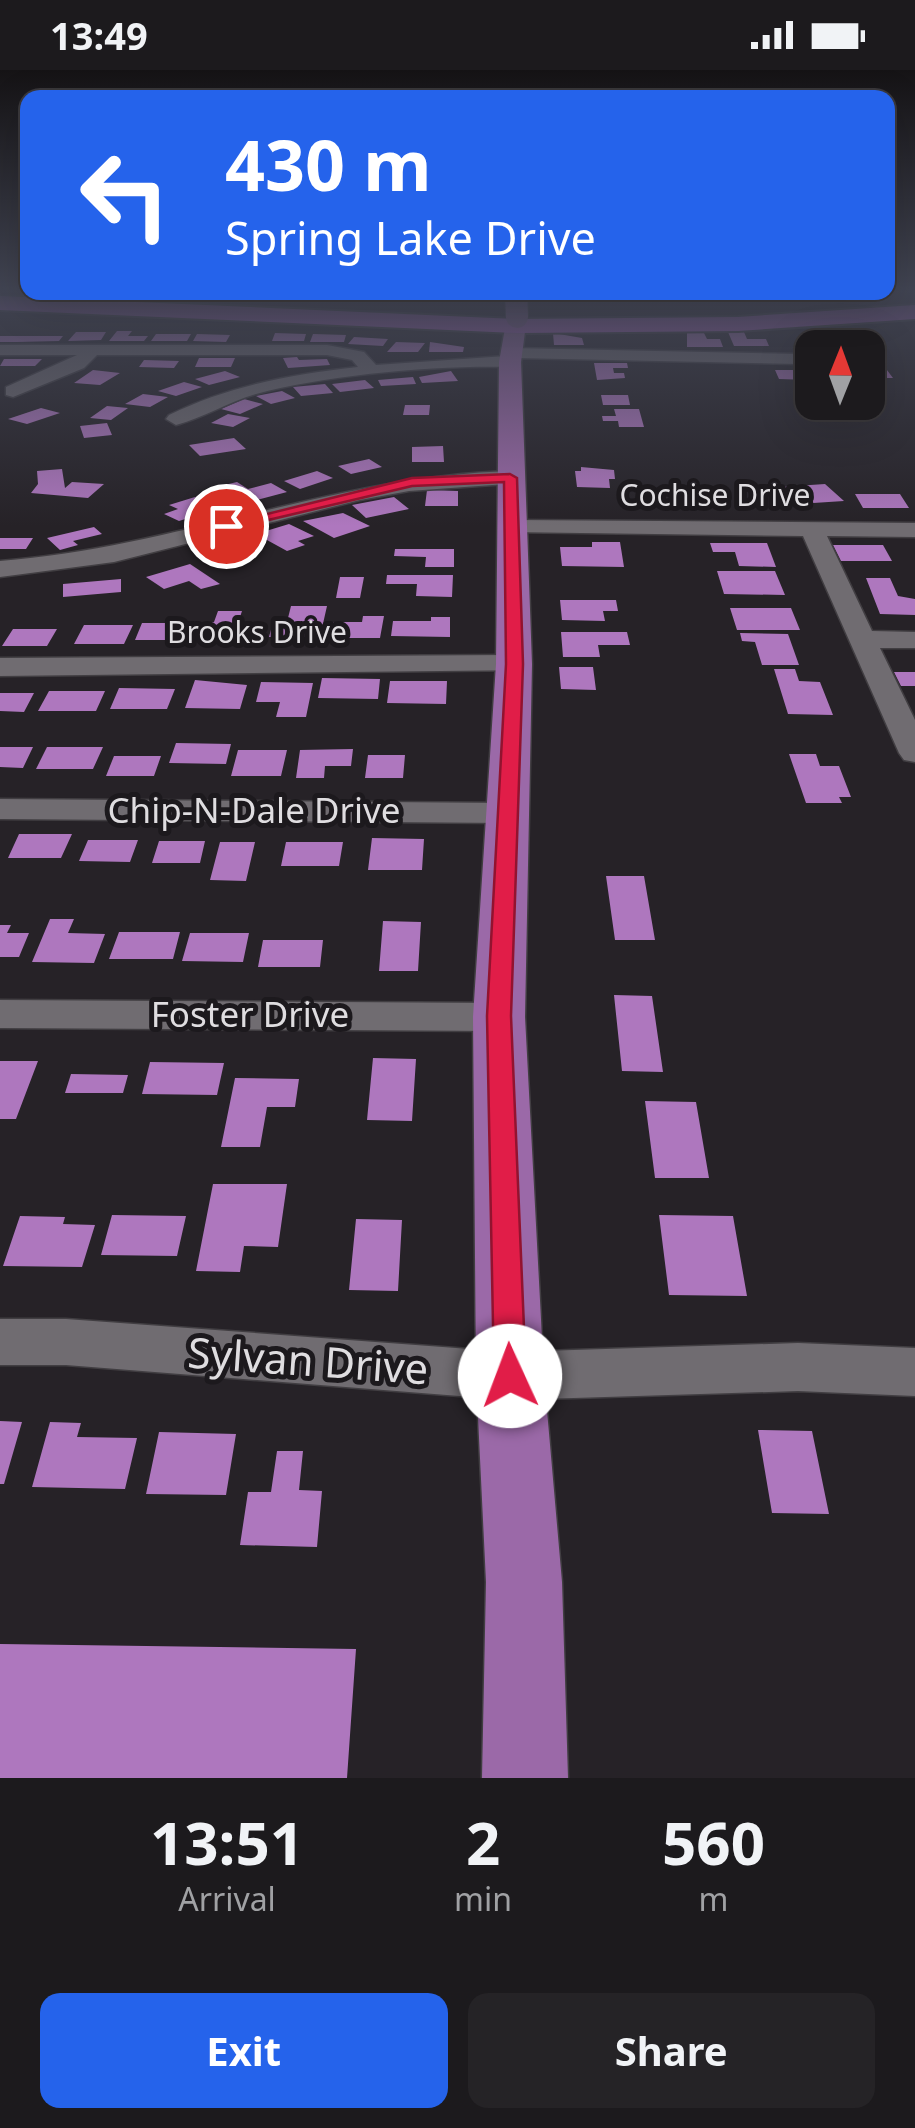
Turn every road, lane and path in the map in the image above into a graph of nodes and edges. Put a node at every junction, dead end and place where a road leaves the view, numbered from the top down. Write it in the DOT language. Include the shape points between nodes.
graph roads {
  1 [pos="71,367"];
  2 [pos="368,367"];
  3 [pos="402,367"];
  4 [pos="513,367"];
  5 [pos="371,370"];
  6 [pos="13,391"];
  7 [pos="176,419"];
  8 [pos="510,478"];
  9 [pos="514,527"];
  10 [pos="812,529"];
  11 [pos="915,530"];
  12 [pos="0,569"];
  13 [pos="863,639"];
  14 [pos="915,640"];
  15 [pos="514,664"];
  16 [pos="0,667"];
  17 [pos="915,753"];
  18 [pos="0,808"];
  19 [pos="508,812"];
  20 [pos="0,1014"];
  21 [pos="499,1016"];
  22 [pos="0,1342"];
  23 [pos="915,1372"];
  24 [pos="510,1376"];
  25 [pos="525,1778"];
  1 -- 6 [label="street"];
  2 -- 5 [label="street"];
  3 -- 5 [label="street"];
  4 -- 8 [label="main road"];
  5 -- 7 [label="street" via="256,386"];
  8 -- 9 [label="main road"];
  8 -- 12 [label="street" via="394,486 112,556"];
  9 -- 10 [label="street, Cochise Drive"];
  9 -- 15 [label="main road"];
  10 -- 11 [label="street, Cochise Drive"];
  10 -- 13 [label="street"];
  13 -- 14 [label="street"];
  13 -- 17 [label="street"];
  15 -- 16 [label="street, Brooks Drive"];
  15 -- 19 [label="main road"];
  18 -- 19 [label="street, Chip-N-Dale Drive"];
  19 -- 21 [label="main road"];
  20 -- 21 [label="street, Foster Drive"];
  21 -- 24 [label="main road"];
  22 -- 24 [label="street, Sylvan Drive"];
  23 -- 24 [label="street, Sylvan Drive" via="798,1367"];
  24 -- 25 [label="main road" via="524,1582"];
}
